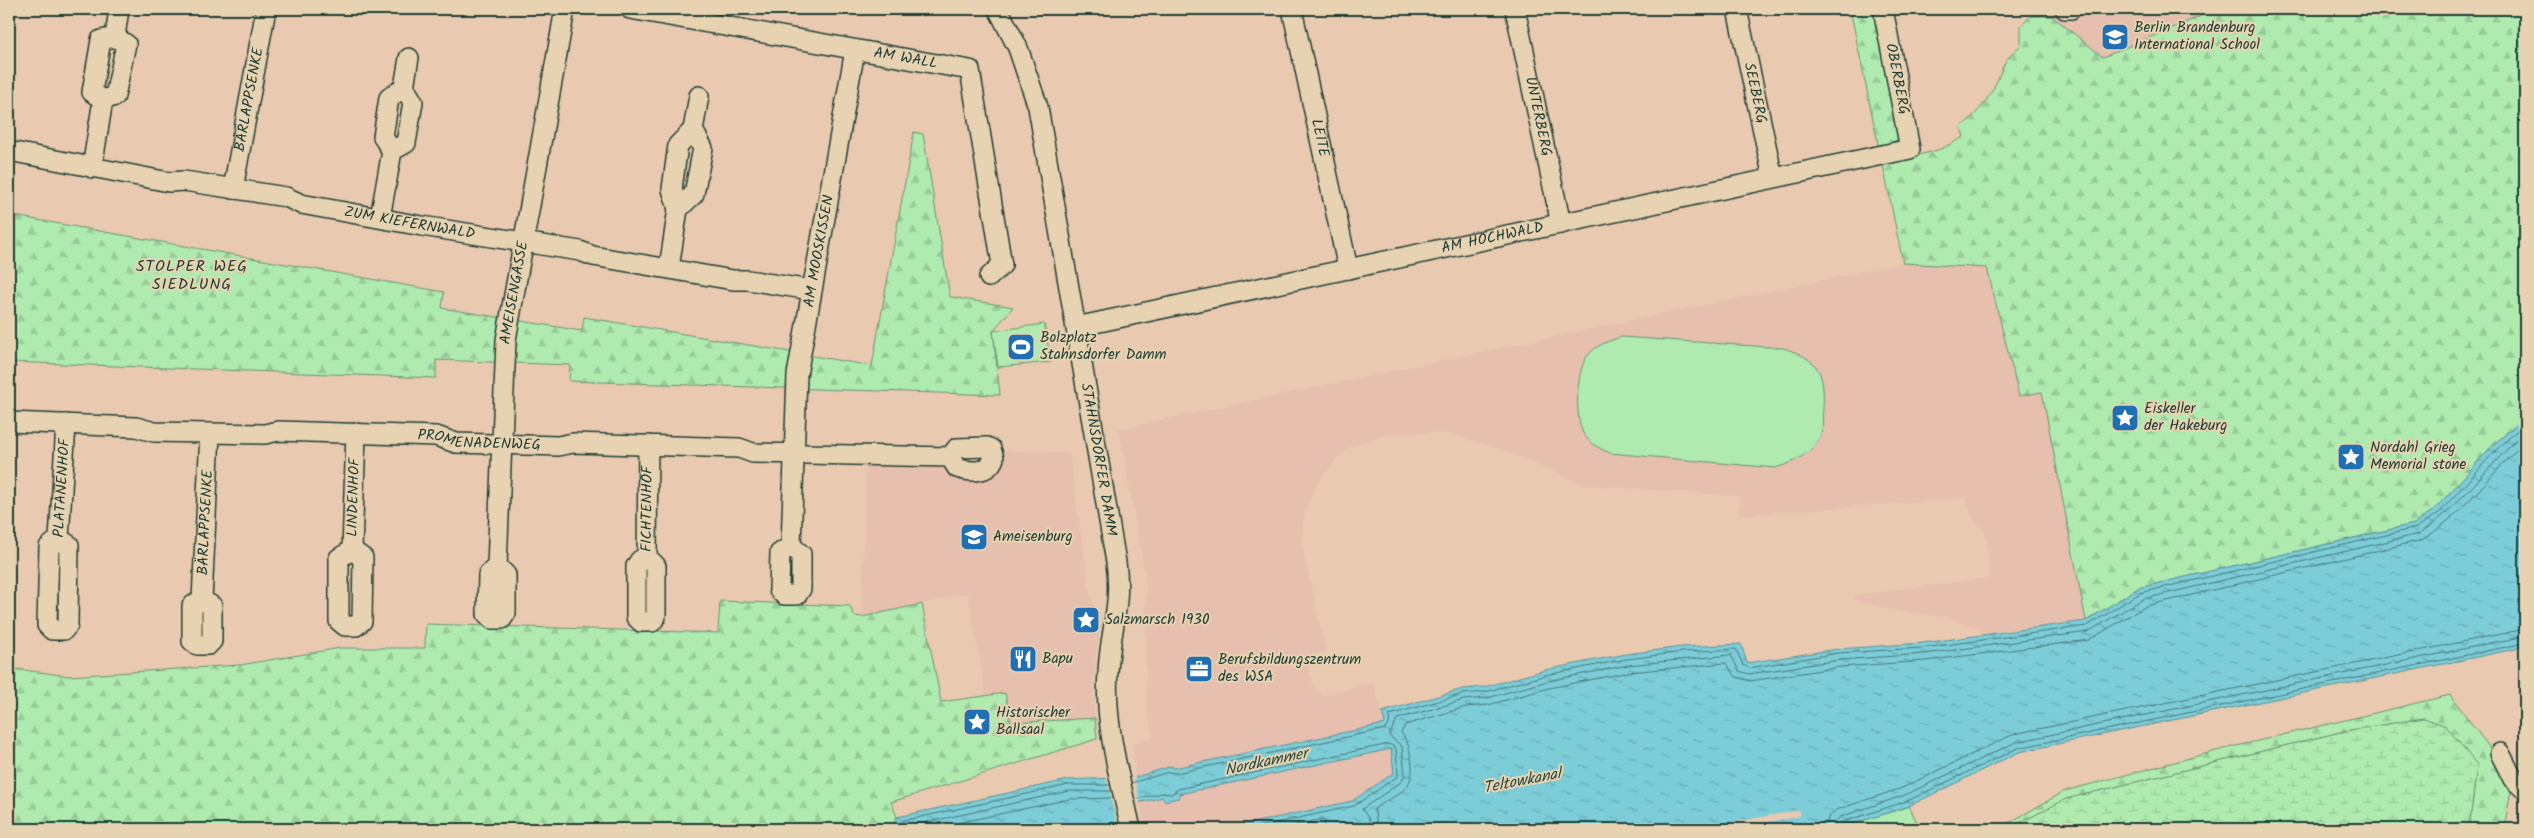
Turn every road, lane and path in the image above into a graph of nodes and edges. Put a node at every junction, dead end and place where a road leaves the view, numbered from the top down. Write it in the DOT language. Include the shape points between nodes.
graph roads {
  1 [pos="119,9"];
  2 [pos="266,9"];
  3 [pos="565,9"];
  4 [pos="630,9"];
  5 [pos="998,9"];
  6 [pos="1292,9"];
  7 [pos="1515,9"];
  8 [pos="1737,9"];
  9 [pos="1883,9"];
  10 [pos="2065,9"];
  11 [pos="2071,9"];
  12 [pos="856,50"];
  13 [pos="409,58"];
  14 [pos="698,96"];
  15 [pos="1910,150"];
  16 [pos="9,151"];
  17 [pos="92,168"];
  18 [pos="1773,178"];
  19 [pos="233,189"];
  20 [pos="380,218"];
  21 [pos="1561,224"];
  22 [pos="524,242"];
  23 [pos="669,268"];
  24 [pos="1348,268"];
  25 [pos="988,278"];
  26 [pos="811,290"];
  27 [pos="1076,327"];
  28 [pos="9,422"];
  29 [pos="66,424"];
  30 [pos="210,433"];
  31 [pos="356,433"];
  32 [pos="501,444"];
  33 [pos="648,445"];
  34 [pos="795,454"];
  35 [pos="950,457"];
  36 [pos="64,542"];
  37 [pos="791,546"];
  38 [pos="357,554"];
  39 [pos="652,561"];
  40 [pos="502,571"];
  41 [pos="207,603"];
  42 [pos="2500,754"];
  43 [pos="2525,790"];
  44 [pos="1131,829"];
  1 -- 17 [label="street" via="115,38 126,44 115,96 103,100"];
  2 -- 19 [label="street, BÄRLAPPSENKE"];
  3 -- 22 [label="street, AMEISENGASSE"];
  4 -- 12 [label="street, AM WALL"];
  5 -- 27 [label="street, STAHNSDORFER DAMM" via="1018,48 1038,107"];
  6 -- 24 [label="street, LEITE"];
  7 -- 21 [label="street, UNTERBERG"];
  8 -- 18 [label="street, SEEBERG"];
  9 -- 15 [label="street, OBERBERG"];
  10 -- 11 [label="street"];
  12 -- 25 [label="street, AM WALL" via="970,70 1002,265"];
  12 -- 26 [label="street, AM MOOSKISSEN"];
  13 -- 20 [label="street" via="404,86 413,102 406,143 392,151"];
  14 -- 23 [label="street" via="693,130 703,148 694,194 678,209"];
  15 -- 18 [label="street, AM HOCHWALD"];
  16 -- 17 [label="street, ZUM KIEFERNWALD"];
  17 -- 19 [label="street, ZUM KIEFERNWALD" via="169,182 184,181"];
  18 -- 21 [label="street, AM HOCHWALD"];
  19 -- 20 [label="street, ZUM KIEFERNWALD"];
  20 -- 22 [label="street, ZUM KIEFERNWALD"];
  21 -- 24 [label="street, AM HOCHWALD"];
  22 -- 23 [label="street, ZUM KIEFERNWALD"];
  22 -- 32 [label="street, AMEISENGASSE" via="506,340"];
  23 -- 26 [label="street, ZUM KIEFERNWALD"];
  24 -- 27 [label="street, AM HOCHWALD"];
  26 -- 34 [label="street, AM MOOSKISSEN" via="797,375"];
  27 -- 44 [label="street, STAHNSDORFER DAMM" via="1118,581 1107,690 1110,730"];
  28 -- 29 [label="street, PROMENADENWEG"];
  29 -- 30 [label="street, PROMENADENWEG"];
  29 -- 36 [label="street, PLATANENHOF"];
  30 -- 31 [label="street, PROMENADENWEG"];
  30 -- 41 [label="street, BÄRLAPPSENKE"];
  31 -- 32 [label="street, PROMENADENWEG" via="436,436 456,443"];
  31 -- 38 [label="street, LINDENHOF"];
  32 -- 33 [label="street, PROMENADENWEG"];
  32 -- 40 [label="street, AMEISENGASSE"];
  33 -- 34 [label="street, PROMENADENWEG" via="739,448 753,453"];
  33 -- 39 [label="street, FICHTENHOF"];
  34 -- 35 [label="street, PROMENADENWEG"];
  34 -- 37 [label="street, AM MOOSKISSEN"];
  42 -- 43 [label="street" via="2513,779"];
}
